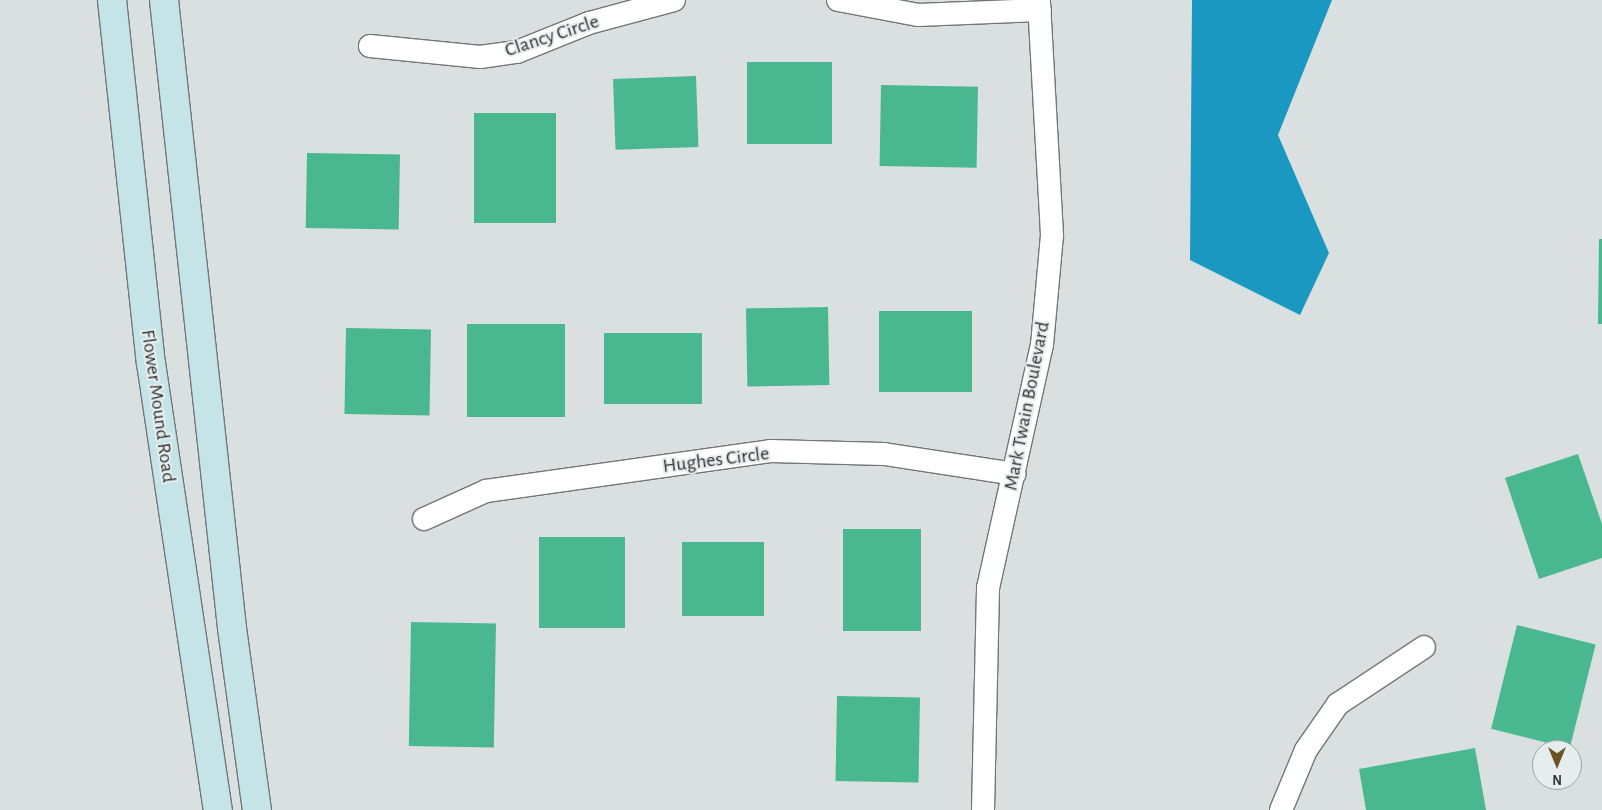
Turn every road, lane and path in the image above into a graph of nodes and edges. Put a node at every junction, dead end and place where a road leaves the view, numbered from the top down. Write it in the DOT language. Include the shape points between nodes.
graph roads {
  1 [pos="112,0"];
  2 [pos="164,0"];
  3 [pos="674,0"];
  4 [pos="838,0"];
  5 [pos="1039,5"];
  6 [pos="370,46"];
  7 [pos="1014,474"];
  8 [pos="424,519"];
  9 [pos="1424,647"];
  10 [pos="218,810"];
  11 [pos="257,810"];
  12 [pos="983,810"];
  13 [pos="1281,810"];
  1 -- 10 [label="main road, Flower Mound Road" via="152,364"];
  2 -- 11 [label="main road" via="231,619"];
  3 -- 6 [label="street, Clancy Circle" via="588,23 517,52 480,57"];
  4 -- 5 [label="street" via="918,15"];
  5 -- 7 [label="street, Mark Twain Boulevard" via="1052,235 1042,345"];
  7 -- 8 [label="street, Hughes Circle" via="884,454 770,451 486,491"];
  7 -- 12 [label="street, Mark Twain Boulevard" via="988,588"];
  9 -- 13 [label="street" via="1338,704 1306,750"];
}
